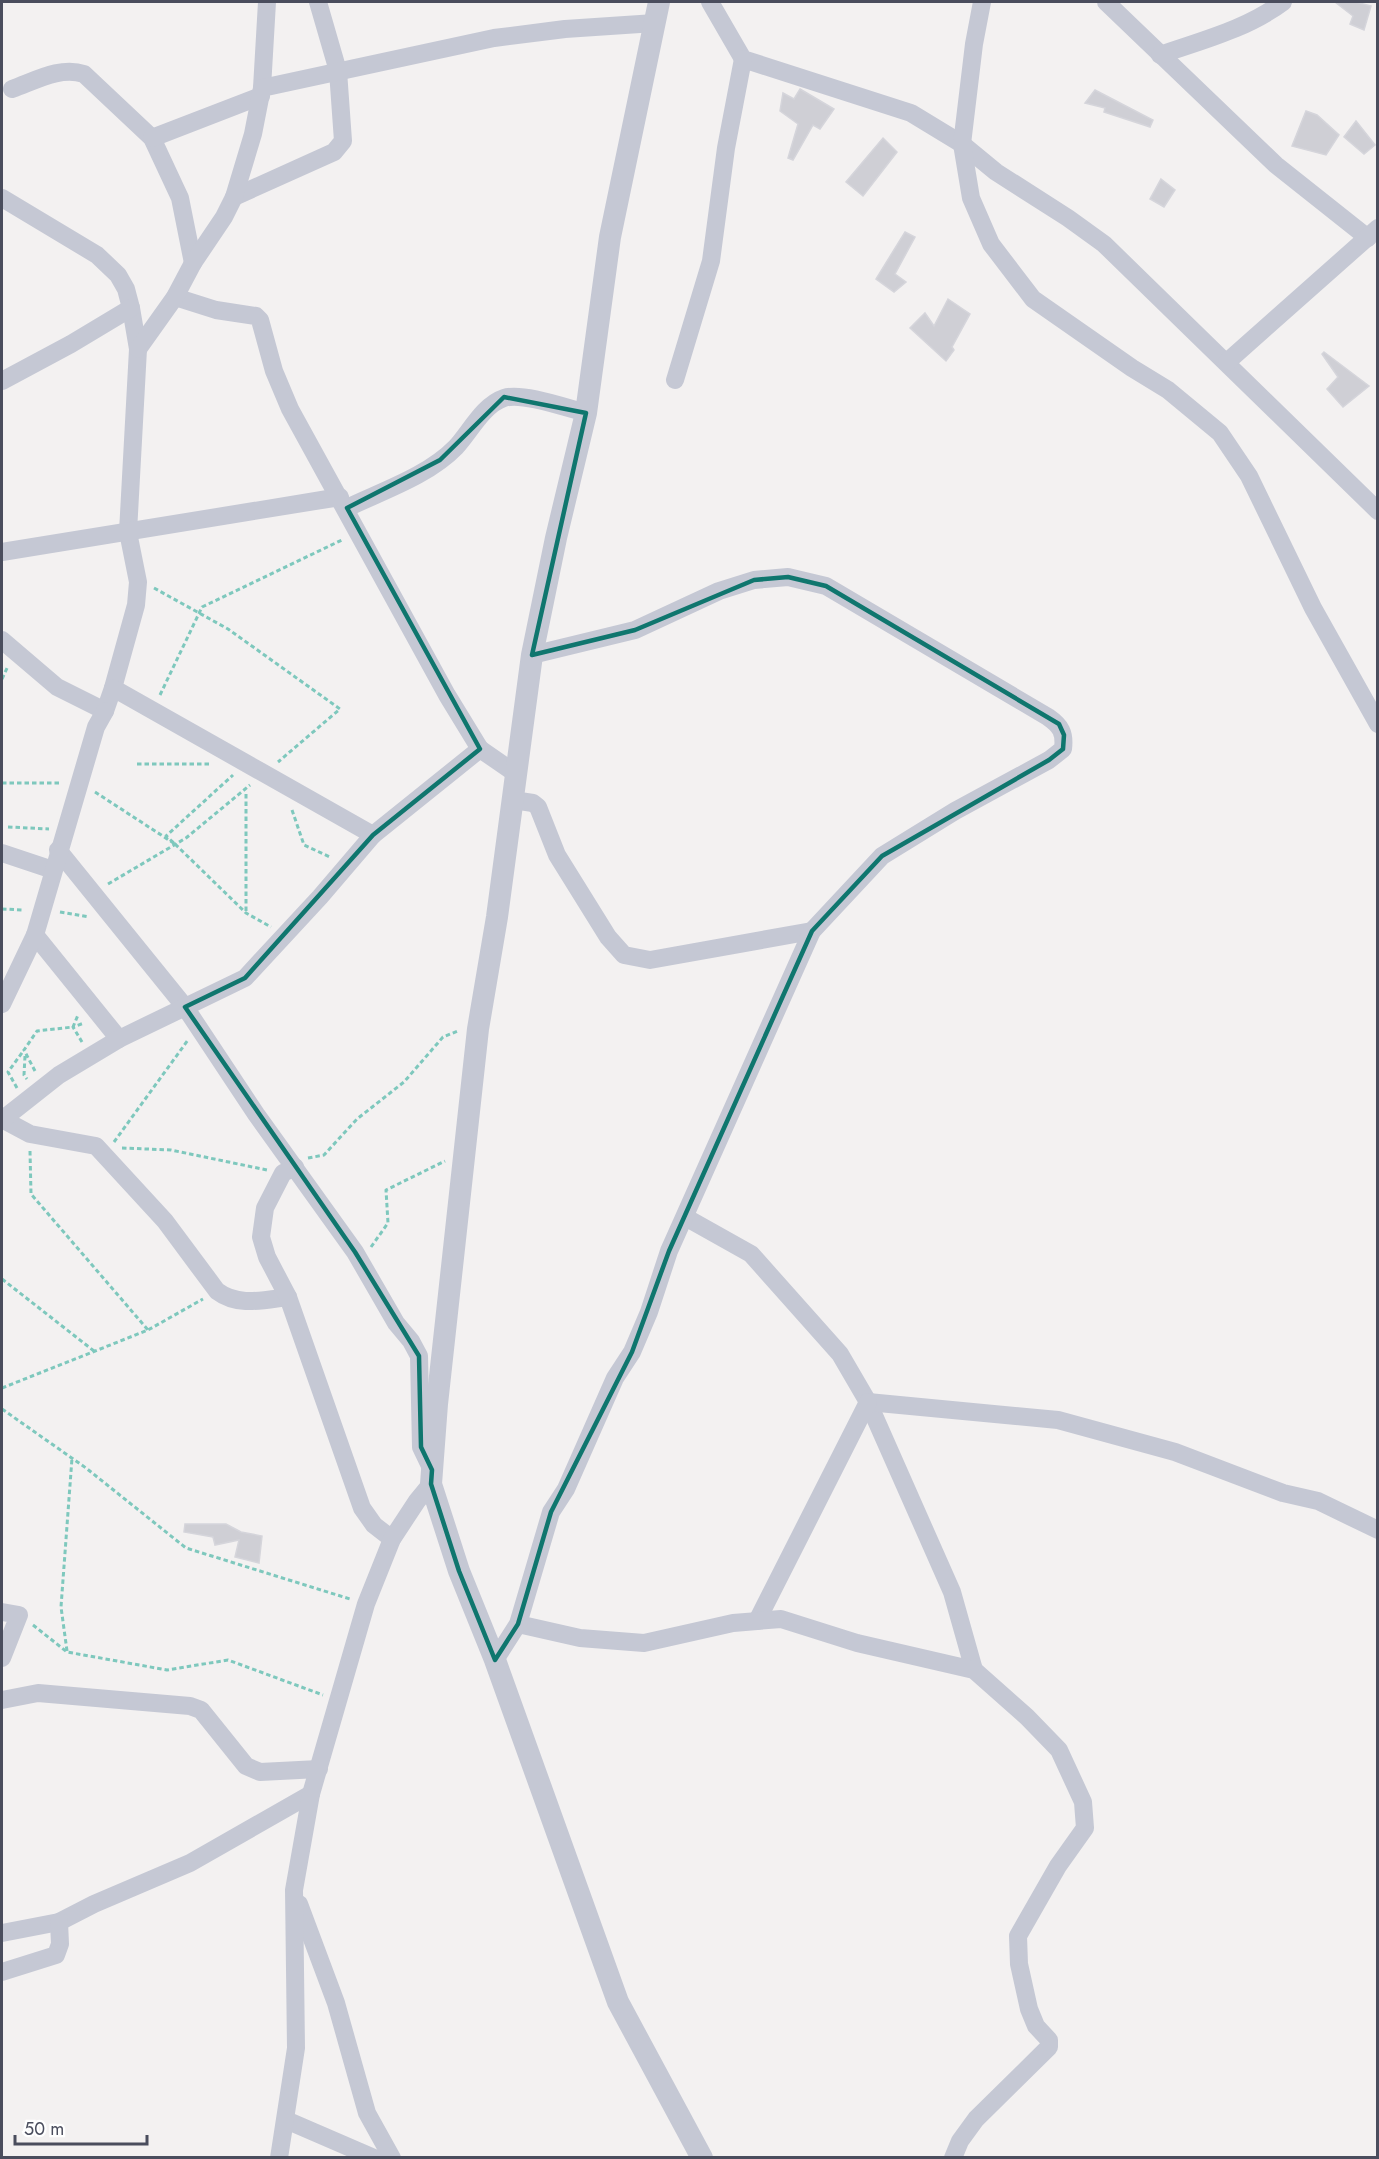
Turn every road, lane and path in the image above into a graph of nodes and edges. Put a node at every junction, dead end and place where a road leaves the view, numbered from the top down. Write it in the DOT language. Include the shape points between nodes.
graph roads {
  1 [pos="267,2"];
  2 [pos="318,2"];
  3 [pos="710,2"];
  4 [pos="982,2"];
  5 [pos="1106,2"];
  6 [pos="1278,3"];
  7 [pos="657,12"];
  8 [pos="1160,55"];
  9 [pos="743,59"];
  10 [pos="338,70"];
  11 [pos="12,89"];
  12 [pos="262,92"];
  13 [pos="152,138"];
  14 [pos="962,144"];
  15 [pos="234,197"];
  16 [pos="2,198"];
  17 [pos="1373,233"];
  18 [pos="193,263"];
  19 [pos="175,297"];
  20 [pos="131,308"];
  21 [pos="138,349"];
  22 [pos="1227,362"];
  23 [pos="675,380"];
  24 [pos="2,381"];
  25 [pos="586,413"];
  26 [pos="343,503"];
  27 [pos="1377,511"];
  28 [pos="128,532"];
  29 [pos="351,536"];
  30 [pos="2,552"];
  31 [pos="144,583"];
  32 [pos="2,640"];
  33 [pos="532,655"];
  34 [pos="113,688"];
  35 [pos="340,709"];
  36 [pos="153,710"];
  37 [pos="105,711"];
  38 [pos="1377,724"];
  39 [pos="480,749"];
  40 [pos="137,764"];
  41 [pos="213,764"];
  42 [pos="245,764"];
  43 [pos="515,773"];
  44 [pos="2,783"];
  45 [pos="80,783"];
  46 [pos="284,786"];
  47 [pos="246,794"];
  48 [pos="513,800"];
  49 [pos="8,827"];
  50 [pos="65,830"];
  51 [pos="373,835"];
  52 [pos="186,838"];
  53 [pos="175,844"];
  54 [pos="58,850"];
  55 [pos="2,853"];
  56 [pos="347,865"];
  57 [pos="53,870"];
  58 [pos="94,892"];
  59 [pos="2,909"];
  60 [pos="42,910"];
  61 [pos="246,913"];
  62 [pos="94,921"];
  63 [pos="812,931"];
  64 [pos="35,935"];
  65 [pos="285,935"];
  66 [pos="85,997"];
  67 [pos="2,1004"];
  68 [pos="185,1007"];
  69 [pos="479,1022"];
  70 [pos="198,1027"];
  71 [pos="119,1039"];
  72 [pos="24,1052"];
  73 [pos="37,1086"];
  74 [pos="25,1088"];
  75 [pos="2,1120"];
  76 [pos="30,1134"];
  77 [pos="465,1150"];
  78 [pos="294,1166"];
  79 [pos="685,1217"];
  80 [pos="360,1261"];
  81 [pos="2,1279"];
  82 [pos="217,1291"];
  83 [pos="288,1297"];
  84 [pos="148,1330"];
  85 [pos="94,1351"];
  86 [pos="2,1388"];
  87 [pos="868,1402"];
  88 [pos="2,1409"];
  89 [pos="72,1458"];
  90 [pos="432,1477"];
  91 [pos="1377,1530"];
  92 [pos="393,1539"];
  93 [pos="366,1604"];
  94 [pos="10,1613"];
  95 [pos="757,1621"];
  96 [pos="518,1624"];
  97 [pos="67,1652"];
  98 [pos="2,1658"];
  99 [pos="495,1660"];
  100 [pos="974,1670"];
  101 [pos="2,1700"];
  102 [pos="339,1701"];
  103 [pos="319,1769"];
  104 [pos="311,1794"];
  105 [pos="294,1890"];
  106 [pos="59,1922"];
  107 [pos="2,1933"];
  108 [pos="2,1972"];
  109 [pos="286,2120"];
  110 [pos="279,2157"];
  111 [pos="374,2157"];
  112 [pos="392,2157"];
  113 [pos="702,2157"];
  114 [pos="953,2157"];
  1 -- 12 [label="street"];
  2 -- 10 [label="street"];
  3 -- 9 [label="street"];
  4 -- 14 [label="street"];
  5 -- 8 [label="street"];
  6 -- 8 [label="street" via="1235,29"];
  7 -- 10 [label="street" via="494,38"];
  7 -- 25 [label="street" via="610,237"];
  8 -- 17 [label="street" via="1275,165"];
  9 -- 14 [label="street" via="911,113"];
  9 -- 23 [label="street" via="711,261"];
  10 -- 12 [label="street"];
  10 -- 15 [label="street" via="343,114 341,146"];
  11 -- 13 [label="street" via="73,70 84,74"];
  12 -- 13 [label="street"];
  12 -- 15 [label="street"];
  13 -- 18 [label="street" via="180,198"];
  14 -- 22 [label="street" via="996,172 1104,244"];
  14 -- 38 [label="street" via="971,198 987,234 1033,299 1168,390 1220,433 1249,476 1313,608"];
  15 -- 18 [label="street"];
  16 -- 20 [label="street" via="97,255 118,274"];
  17 -- 22 [label="street"];
  18 -- 19 [label="street"];
  19 -- 21 [label="street"];
  19 -- 26 [label="street" via="260,320 274,371 290,409"];
  20 -- 21 [label="street"];
  20 -- 24 [label="street"];
  21 -- 28 [label="street"];
  22 -- 27 [label="street"];
  25 -- 26 [label="street" via="527,399 504,398 487,410 440,460"];
  25 -- 33 [label="street"];
  26 -- 28 [label="street"];
  26 -- 39 [label="street"];
  28 -- 30 [label="street"];
  28 -- 34 [label="street" via="138,582 136,604"];
  29 -- 36 [label="path" via="202,607"];
  31 -- 35 [label="path" via="228,629"];
  32 -- 37 [label="street" via="57,687"];
  33 -- 43 [label="street"];
  33 -- 63 [label="street" via="635,630 719,591 754,580 788,577 826,586 1059,724 1064,735 1063,749 882,856"];
  34 -- 36 [label="street"];
  34 -- 37 [label="street"];
  36 -- 42 [label="street"];
  37 -- 45 [label="street" via="96,727"];
  39 -- 43 [label="street"];
  39 -- 51 [label="street"];
  40 -- 41 [label="path"];
  42 -- 46 [label="street"];
  42 -- 53 [label="path" via="166,836"];
  43 -- 48 [label="street"];
  44 -- 45 [label="path"];
  45 -- 50 [label="street"];
  45 -- 53 [label="path"];
  46 -- 51 [label="street"];
  46 -- 56 [label="path" via="304,845"];
  47 -- 61 [label="path"];
  48 -- 63 [label="street" via="538,807 557,855 608,937 624,955 650,960"];
  48 -- 69 [label="street"];
  49 -- 50 [label="path"];
  50 -- 54 [label="street"];
  51 -- 56 [label="street"];
  52 -- 53 [label="path"];
  53 -- 58 [label="path"];
  53 -- 61 [label="path"];
  54 -- 57 [label="street"];
  54 -- 58 [label="street"];
  55 -- 57 [label="street"];
  56 -- 65 [label="street"];
  57 -- 60 [label="street"];
  58 -- 68 [label="street"];
  59 -- 60 [label="path"];
  60 -- 62 [label="path" via="85,915"];
  60 -- 64 [label="street"];
  61 -- 65 [label="path"];
  63 -- 79 [label="street"];
  64 -- 66 [label="street"];
  64 -- 67 [label="street"];
  65 -- 68 [label="street" via="237,984"];
  66 -- 71 [label="street"];
  66 -- 72 [label="path" via="73,1027 37,1031"];
  68 -- 70 [label="street"];
  68 -- 71 [label="street"];
  69 -- 77 [label="street"];
  69 -- 78 [label="path" via="443,1037 404,1082 357,1119 324,1155"];
  70 -- 78 [label="street"];
  70 -- 78 [label="path" via="111,1147 171,1150"];
  71 -- 73 [label="street"];
  72 -- 73 [label="path"];
  72 -- 73 [label="path" via="24,1075"];
  72 -- 74 [label="path" via="8,1071 19,1091"];
  73 -- 75 [label="street"];
  75 -- 76 [label="street"];
  76 -- 82 [label="street" via="96,1146 165,1221"];
  76 -- 84 [label="path" via="31,1194"];
  77 -- 80 [label="path" via="386,1190 388,1223"];
  77 -- 90 [label="street"];
  78 -- 80 [label="street"];
  78 -- 83 [label="street" via="265,1208 261,1237"];
  79 -- 87 [label="street" via="756,1258 840,1354"];
  79 -- 96 [label="street" via="636,1342 551,1512"];
  80 -- 90 [label="street" via="419,1356 421,1447"];
  81 -- 85 [label="path"];
  82 -- 83 [label="street" via="239,1302"];
  82 -- 84 [label="path"];
  83 -- 92 [label="street" via="362,1508 374,1525"];
  84 -- 85 [label="path"];
  85 -- 86 [label="path"];
  87 -- 91 [label="street" via="1058,1420 1175,1452 1283,1493 1318,1501"];
  87 -- 95 [label="street"];
  87 -- 100 [label="street" via="952,1592"];
  88 -- 89 [label="path"];
  89 -- 93 [label="path" via="186,1548"];
  89 -- 97 [label="path" via="61,1607"];
  90 -- 92 [label="street"];
  90 -- 99 [label="street" via="459,1571"];
  92 -- 93 [label="street"];
  93 -- 102 [label="street"];
  94 -- 97 [label="path"];
  94 -- 98 [label="street"];
  95 -- 96 [label="street" via="705,1628 644,1643 580,1638"];
  95 -- 100 [label="street" via="781,1619 857,1643"];
  96 -- 99 [label="street"];
  97 -- 102 [label="path" via="167,1670 228,1660"];
  99 -- 113 [label="street" via="618,2002"];
  100 -- 114 [label="street" via="1059,1750 1083,1802 1085,1828 1018,1936 1019,1964 1029,2009 1036,2026 1049,2040 1049,2048 976,2119"];
  101 -- 103 [label="street" via="38,1693 190,1706 201,1710 246,1766 260,1772"];
  102 -- 103 [label="street"];
  103 -- 104 [label="street"];
  104 -- 105 [label="street"];
  104 -- 106 [label="street" via="190,1863"];
  105 -- 109 [label="street" via="296,2048"];
  105 -- 112 [label="street" via="336,2003 367,2113"];
  106 -- 107 [label="street"];
  106 -- 108 [label="street" via="56,1955"];
  109 -- 110 [label="street"];
  109 -- 111 [label="street"];
}
